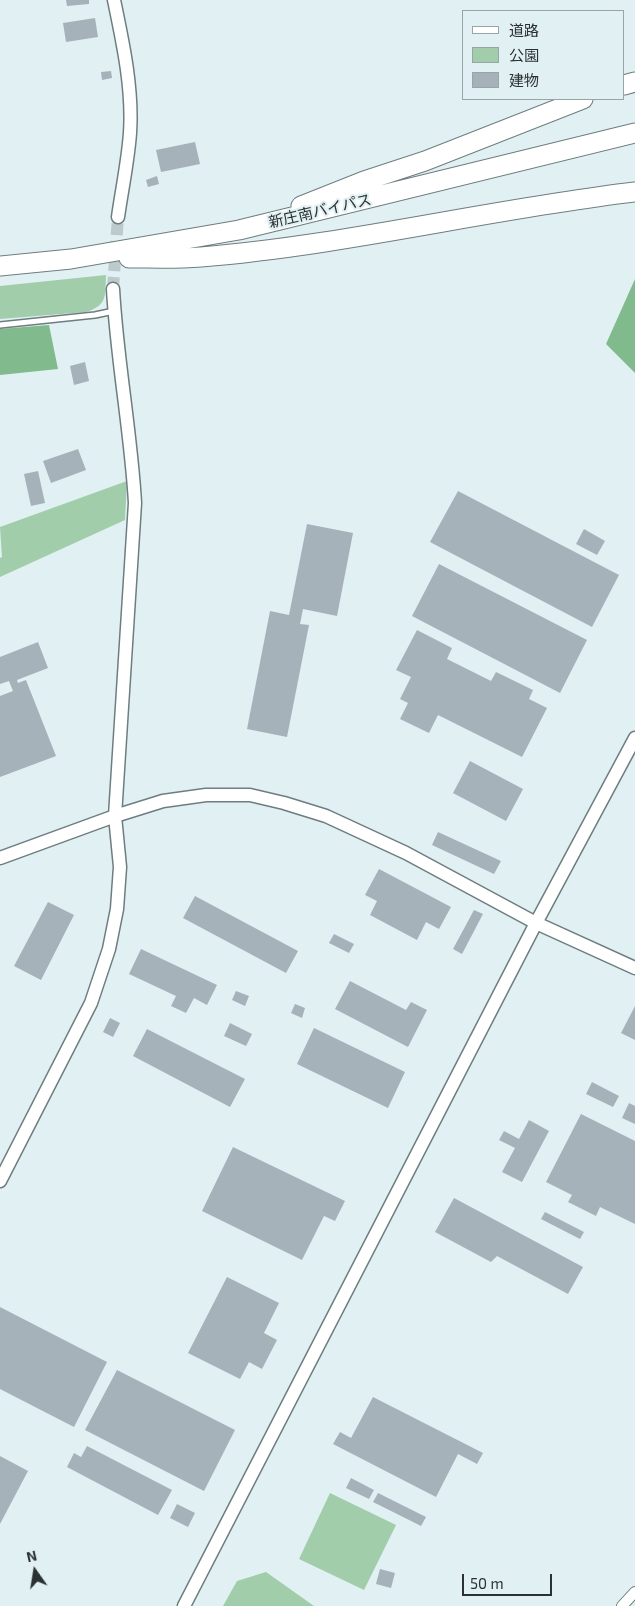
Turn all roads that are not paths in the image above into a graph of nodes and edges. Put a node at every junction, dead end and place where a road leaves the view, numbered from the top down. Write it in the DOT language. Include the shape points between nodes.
graph roads {
  1 [pos="114,0"];
  2 [pos="581,100"];
  3 [pos="635,133"];
  4 [pos="635,192"];
  5 [pos="118,217"];
  6 [pos="240,230"];
  7 [pos="71,259"];
  8 [pos="0,266"];
  9 [pos="113,289"];
  10 [pos="114,311"];
  11 [pos="0,324"];
  12 [pos="635,738"];
  13 [pos="115,816"];
  14 [pos="0,858"];
  15 [pos="536,923"];
  16 [pos="635,968"];
  17 [pos="0,1181"];
  18 [pos="635,1592"];
  19 [pos="184,1606"];
  20 [pos="622,1606"];
  1 -- 5 [label="street" via="130,94 130,133"];
  2 -- 6 [label="highway"];
  3 -- 6 [label="highway, 新庄南バイパス"];
  4 -- 7 [label="highway" via="570,199 339,240 199,258"];
  6 -- 7 [label="highway, 新庄南バイパス"];
  7 -- 8 [label="highway, 新庄南バイパス"];
  9 -- 10 [label="street"];
  10 -- 11 [label="lane"];
  10 -- 13 [label="street" via="135,504"];
  12 -- 15 [label="street"];
  13 -- 14 [label="street"];
  13 -- 15 [label="street" via="163,801 206,795 250,795 284,803 326,816 406,853"];
  13 -- 17 [label="street" via="120,868 117,909 109,949 90,1003"];
  15 -- 16 [label="street"];
  15 -- 19 [label="street"];
  18 -- 20 [label="street"];
}
